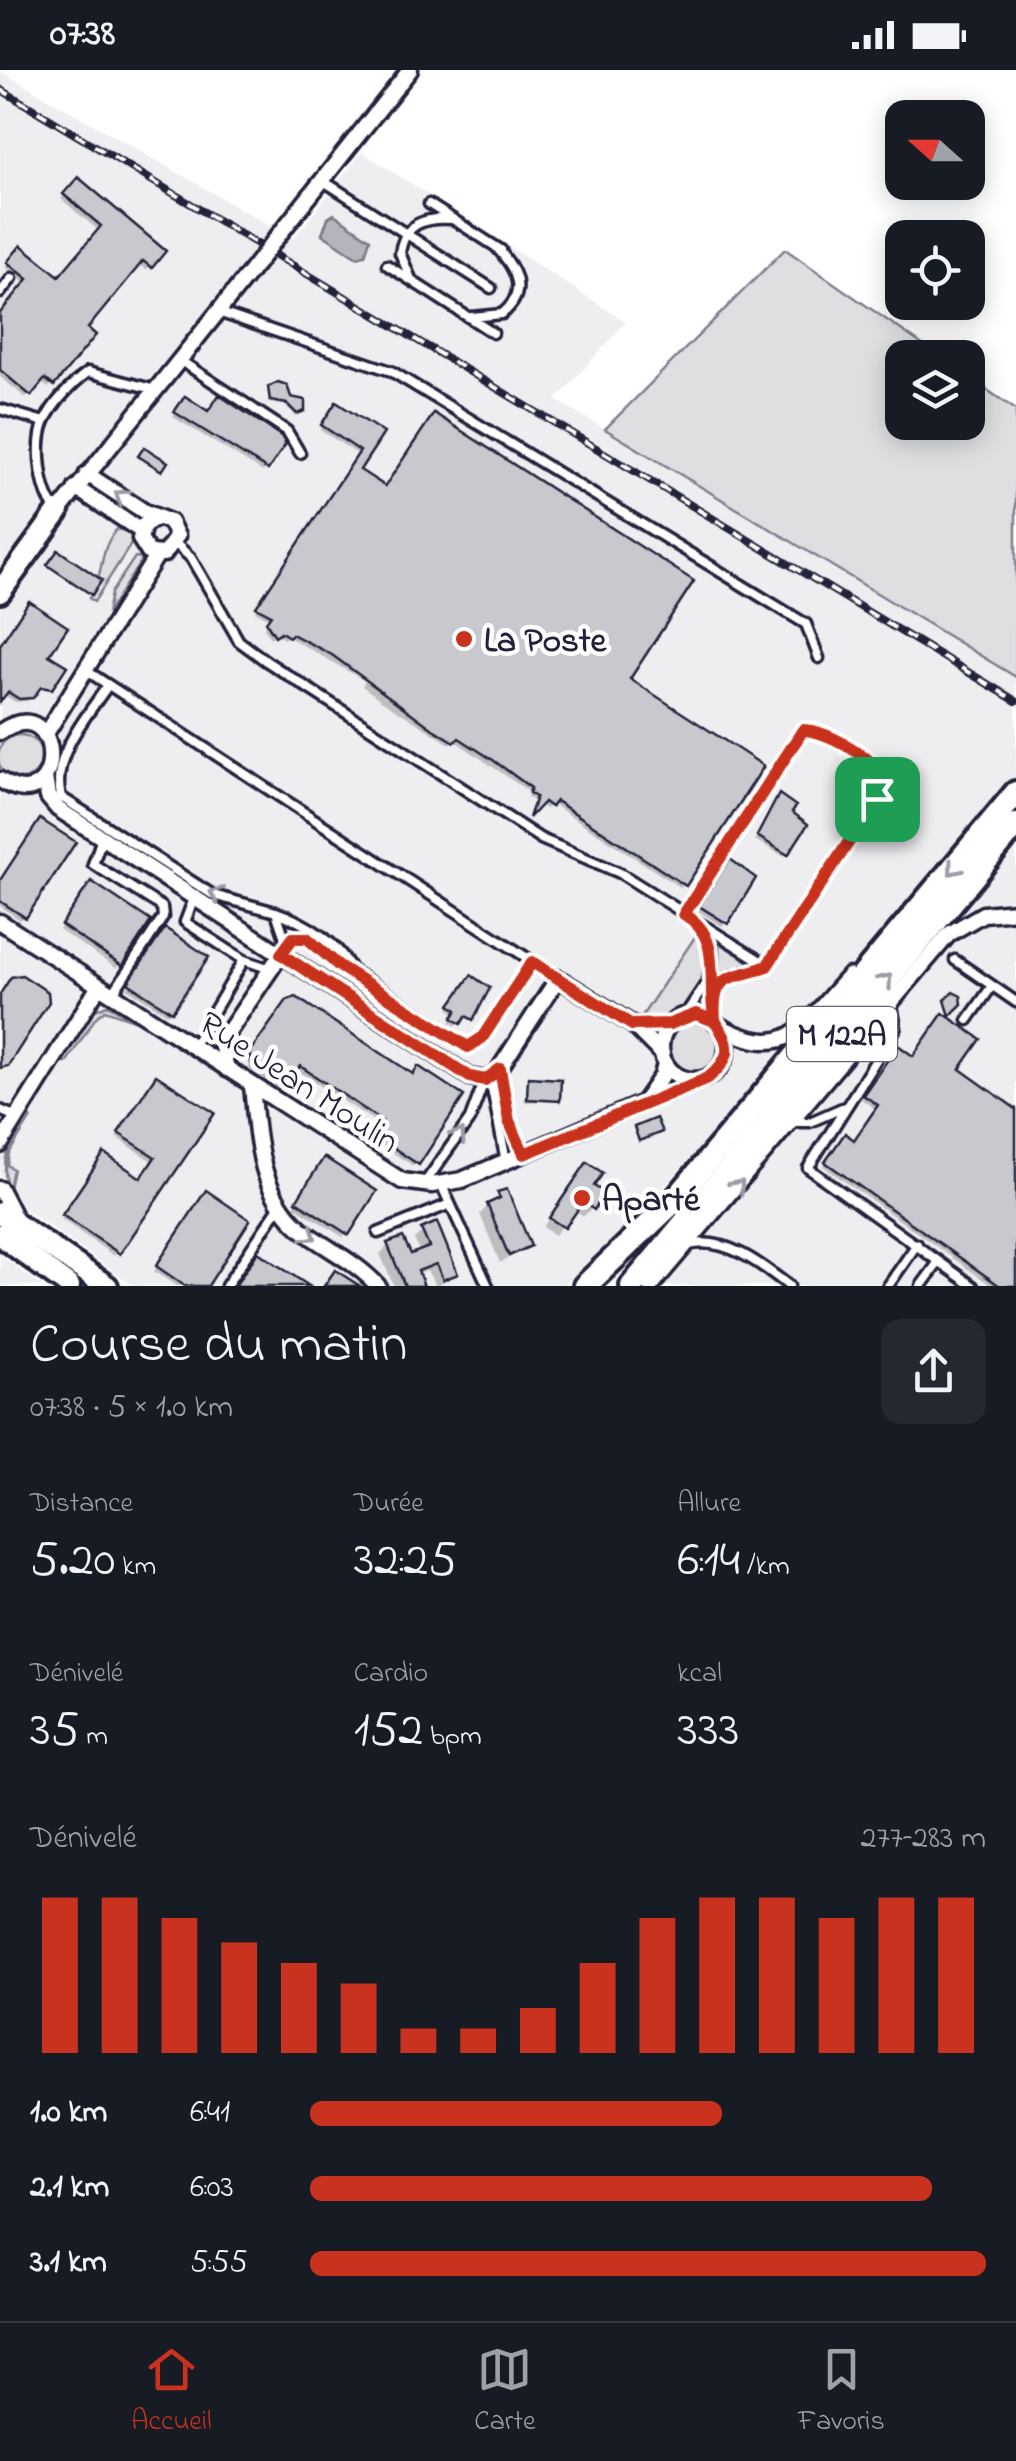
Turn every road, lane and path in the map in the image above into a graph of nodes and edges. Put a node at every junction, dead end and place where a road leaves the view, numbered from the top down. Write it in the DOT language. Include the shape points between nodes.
graph roads {
  1 [pos="410,70"];
  2 [pos="322,180"];
  3 [pos="429,204"];
  4 [pos="452,219"];
  5 [pos="406,234"];
  6 [pos="497,248"];
  7 [pos="511,256"];
  8 [pos="388,266"];
  9 [pos="12,278"];
  10 [pos="413,282"];
  11 [pos="492,288"];
  12 [pos="0,293"];
  13 [pos="218,312"];
  14 [pos="467,316"];
  15 [pos="494,333"];
  16 [pos="178,358"];
  17 [pos="152,389"];
  18 [pos="0,408"];
  19 [pos="44,422"];
  20 [pos="300,453"];
  21 [pos="87,474"];
  22 [pos="76,488"];
  23 [pos="58,512"];
  24 [pos="156,518"];
  25 [pos="140,531"];
  26 [pos="176,544"];
  27 [pos="157,555"];
  28 [pos="0,571"];
  29 [pos="0,592"];
  30 [pos="820,658"];
  31 [pos="87,671"];
  32 [pos="108,685"];
  33 [pos="0,731"];
  34 [pos="45,734"];
  35 [pos="44,778"];
  36 [pos="0,780"];
  37 [pos="1016,794"];
  38 [pos="1016,825"];
  39 [pos="102,838"];
  40 [pos="194,898"];
  41 [pos="928,899"];
  42 [pos="1016,911"];
  43 [pos="276,912"];
  44 [pos="684,914"];
  45 [pos="0,922"];
  46 [pos="701,924"];
  47 [pos="284,949"];
  48 [pos="244,960"];
  49 [pos="955,960"];
  50 [pos="532,962"];
  51 [pos="767,966"];
  52 [pos="271,969"];
  53 [pos="352,972"];
  54 [pos="711,976"];
  55 [pos="558,978"];
  56 [pos="98,986"];
  57 [pos="992,986"];
  58 [pos="112,995"];
  59 [pos="713,998"];
  60 [pos="1016,1002"];
  61 [pos="892,1005"];
  62 [pos="685,1015"];
  63 [pos="968,1020"];
  64 [pos="670,1024"];
  65 [pos="717,1024"];
  66 [pos="632,1025"];
  67 [pos="221,1043"];
  68 [pos="192,1048"];
  69 [pos="663,1058"];
  70 [pos="228,1071"];
  71 [pos="492,1076"];
  72 [pos="697,1080"];
  73 [pos="252,1086"];
  74 [pos="644,1103"];
  75 [pos="845,1106"];
  76 [pos="7,1113"];
  77 [pos="794,1122"];
  78 [pos="0,1144"];
  79 [pos="524,1154"];
  80 [pos="506,1162"];
  81 [pos="424,1184"];
  82 [pos="441,1184"];
  83 [pos="0,1190"];
  84 [pos="450,1204"];
  85 [pos="279,1207"];
  86 [pos="0,1213"];
  87 [pos="10,1231"];
  88 [pos="378,1233"];
  89 [pos="916,1244"];
  90 [pos="685,1246"];
  91 [pos="938,1262"];
  92 [pos="69,1286"];
  93 [pos="107,1286"];
  94 [pos="226,1286"];
  95 [pos="378,1286"];
  96 [pos="488,1286"];
  97 [pos="585,1286"];
  98 [pos="632,1286"];
  99 [pos="651,1286"];
  100 [pos="788,1286"];
  101 [pos="888,1286"];
  102 [pos="921,1286"];
  103 [pos="972,1286"];
  1 -- 2 [label="street"];
  2 -- 5 [label="lane"];
  2 -- 13 [label="street, bridge"];
  3 -- 4 [label="lane"];
  4 -- 5 [label="lane" via="428,218"];
  4 -- 6 [label="lane"];
  5 -- 10 [label="lane" via="400,253"];
  5 -- 11 [label="lane"];
  6 -- 7 [label="lane"];
  6 -- 14 [label="lane" via="516,272 516,296 494,317"];
  8 -- 10 [label="lane"];
  9 -- 12 [label="lane"];
  10 -- 14 [label="lane"];
  13 -- 16 [label="street"];
  13 -- 30 [label="lane" via="391,372 806,624"];
  14 -- 15 [label="lane"];
  16 -- 17 [label="street"];
  16 -- 20 [label="lane" via="287,431"];
  17 -- 19 [label="lane" via="88,372"];
  17 -- 21 [label="street"];
  18 -- 19 [label="lane"];
  19 -- 23 [label="lane" via="41,484"];
  21 -- 22 [label="street"];
  24 -- 21 [label="street, one-way"];
  22 -- 23 [label="street"];
  22 -- 25 [label="street"];
  23 -- 28 [label="main road"];
  23 -- 29 [label="main road"];
  24 -- 25 [label="street"];
  24 -- 26 [label="street" via="175,528"];
  25 -- 27 [label="street" via="143,547"];
  26 -- 27 [label="street"];
  26 -- 44 [label="lane" via="239,640 266,662 540,839 608,867"];
  27 -- 31 [label="street"];
  31 -- 32 [label="lane"];
  31 -- 34 [label="street"];
  43 -- 32 [label="lane, one-way" via="213,895 61,797 68,746"];
  32 -- 50 [label="lane"];
  33 -- 34 [label="street" via="19,724"];
  34 -- 35 [label="street" via="53,761"];
  35 -- 36 [label="street" via="19,788"];
  35 -- 39 [label="street" via="52,803"];
  37 -- 41 [label="main road, M 122A, one-way"];
  98 -- 38 [label="main road, M 122A, one-way"];
  39 -- 40 [label="street"];
  39 -- 58 [label="lane" via="92,864 162,908 163,918"];
  40 -- 47 [label="street"];
  40 -- 48 [label="lane" via="185,922"];
  41 -- 65 [label="street" via="794,1034 763,1044"];
  41 -- 97 [label="main road, M 122A" via="677,1198"];
  42 -- 61 [label="street" via="983,914 949,934"];
  43 -- 47 [label="lane"];
  43 -- 53 [label="lane" via="313,930"];
  44 -- 46 [label="lane"];
  44 -- 51 [label="lane" via="803,730 874,764 883,774 877,799"];
  45 -- 56 [label="street, Rue Jean Moulin"];
  46 -- 51 [label="lane"];
  46 -- 54 [label="lane"];
  47 -- 52 [label="street"];
  47 -- 53 [label="lane" via="299,935"];
  47 -- 71 [label="street" via="450,1065"];
  48 -- 52 [label="lane"];
  48 -- 68 [label="lane"];
  49 -- 57 [label="lane"];
  50 -- 53 [label="lane" via="482,1038 468,1047"];
  50 -- 55 [label="lane"];
  51 -- 59 [label="lane" via="727,977"];
  52 -- 67 [label="street"];
  54 -- 59 [label="lane"];
  54 -- 62 [label="lane"];
  55 -- 66 [label="street"];
  55 -- 71 [label="street"];
  56 -- 58 [label="street, Rue Jean Moulin"];
  56 -- 76 [label="street"];
  57 -- 60 [label="lane"];
  57 -- 63 [label="lane"];
  58 -- 68 [label="street, Rue Jean Moulin"];
  59 -- 65 [label="lane"];
  61 -- 75 [label="lane" via="896,1028"];
  61 -- 77 [label="street"];
  62 -- 64 [label="street"];
  62 -- 65 [label="street"];
  64 -- 66 [label="street"];
  64 -- 69 [label="street"];
  65 -- 72 [label="street" via="727,1043 723,1064"];
  66 -- 69 [label="street"];
  67 -- 68 [label="street"];
  67 -- 70 [label="street"];
  68 -- 70 [label="street, Rue Jean Moulin"];
  69 -- 72 [label="street" via="678,1076"];
  69 -- 74 [label="street" via="662,1076"];
  70 -- 73 [label="street, Rue Jean Moulin"];
  71 -- 79 [label="lane"];
  71 -- 80 [label="lane"];
  81 -- 71 [label="lane, one-way"];
  72 -- 74 [label="street, Rue Jean Moulin"];
  73 -- 81 [label="street, Rue Jean Moulin" via="374,1166"];
  73 -- 85 [label="street" via="266,1177"];
  74 -- 79 [label="street, Rue Jean Moulin"];
  75 -- 77 [label="lane"];
  75 -- 89 [label="lane" via="808,1168"];
  76 -- 78 [label="street"];
  90 -- 77 [label="street, one-way"];
  79 -- 80 [label="street, Rue Jean Moulin"];
  80 -- 82 [label="street, Rue Jean Moulin"];
  81 -- 82 [label="street, Rue Jean Moulin"];
  82 -- 84 [label="lane"];
  83 -- 87 [label="street"];
  84 -- 88 [label="lane"];
  84 -- 96 [label="lane"];
  85 -- 94 [label="lane"];
  85 -- 95 [label="street, one-way"];
  86 -- 87 [label="main road"];
  87 -- 92 [label="main road"];
  87 -- 93 [label="main road"];
  89 -- 91 [label="lane"];
  89 -- 101 [label="lane"];
  90 -- 99 [label="street"];
  90 -- 100 [label="lane" via="727,1246"];
  91 -- 102 [label="lane"];
  91 -- 103 [label="lane"];
}
